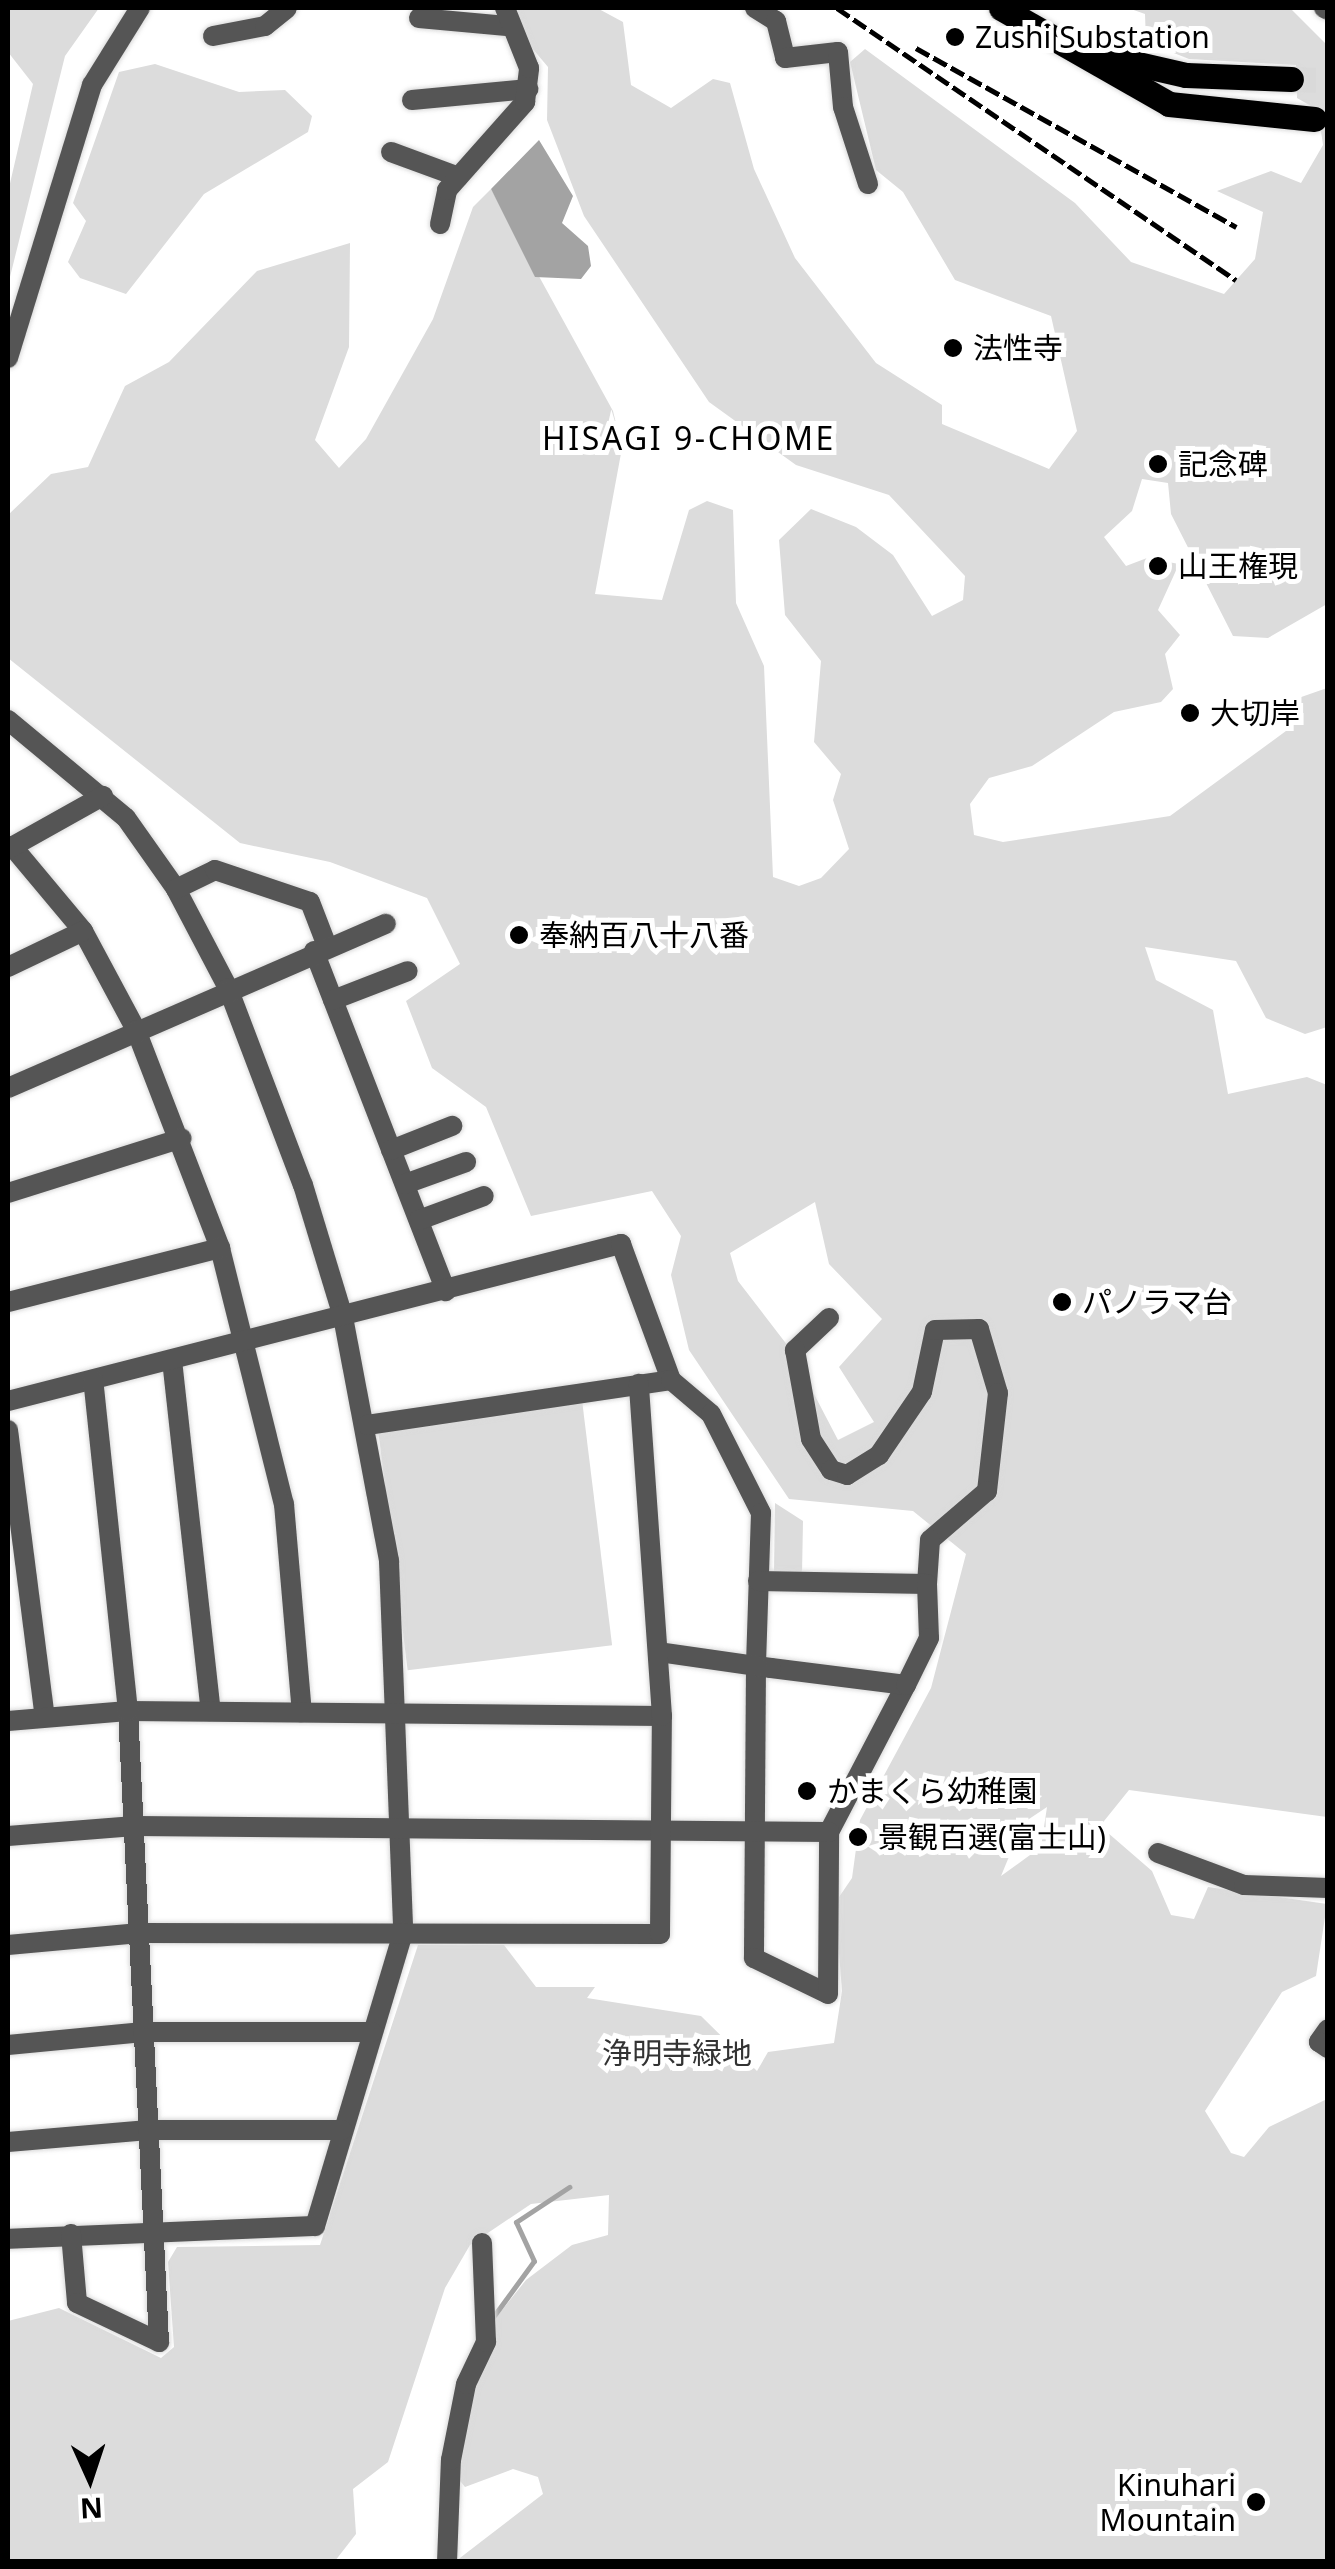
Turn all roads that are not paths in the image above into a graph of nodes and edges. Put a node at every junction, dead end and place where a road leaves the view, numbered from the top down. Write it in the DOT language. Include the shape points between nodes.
graph roads {
  1 [pos="140,8"];
  2 [pos="287,8"];
  3 [pos="755,8"];
  4 [pos="1000,8"];
  5 [pos="506,17"];
  6 [pos="419,18"];
  7 [pos="213,36"];
  8 [pos="1061,44"];
  9 [pos="1291,79"];
  10 [pos="528,88"];
  11 [pos="412,100"];
  12 [pos="1314,119"];
  13 [pos="391,152"];
  14 [pos="459,177"];
  15 [pos="868,184"];
  16 [pos="440,224"];
  17 [pos="8,358"];
  18 [pos="8,720"];
  19 [pos="27,736"];
  20 [pos="8,747"];
  21 [pos="103,796"];
  22 [pos="10,848"];
  23 [pos="176,890"];
  24 [pos="386,924"];
  25 [pos="83,931"];
  26 [pos="320,949"];
  27 [pos="8,966"];
  28 [pos="408,971"];
  29 [pos="228,988"];
  30 [pos="333,1000"];
  31 [pos="136,1030"];
  32 [pos="8,1088"];
  33 [pos="452,1126"];
  34 [pos="182,1138"];
  35 [pos="391,1150"];
  36 [pos="466,1162"];
  37 [pos="405,1184"];
  38 [pos="8,1194"];
  39 [pos="484,1196"];
  40 [pos="419,1220"];
  41 [pos="220,1248"];
  42 [pos="446,1291"];
  43 [pos="8,1302"];
  44 [pos="342,1317"];
  45 [pos="829,1318"];
  46 [pos="250,1340"];
  47 [pos="172,1360"];
  48 [pos="93,1380"];
  49 [pos="671,1380"];
  50 [pos="639,1384"];
  51 [pos="8,1401"];
  52 [pos="367,1425"];
  53 [pos="8,1430"];
  54 [pos="758,1581"];
  55 [pos="927,1584"];
  56 [pos="659,1652"];
  57 [pos="756,1666"];
  58 [pos="906,1685"];
  59 [pos="211,1711"];
  60 [pos="128,1712"];
  61 [pos="302,1712"];
  62 [pos="401,1712"];
  63 [pos="662,1716"];
  64 [pos="45,1717"];
  65 [pos="8,1721"];
  66 [pos="134,1826"];
  67 [pos="402,1829"];
  68 [pos="662,1831"];
  69 [pos="755,1832"];
  70 [pos="829,1832"];
  71 [pos="8,1836"];
  72 [pos="1158,1853"];
  73 [pos="1328,1888"];
  74 [pos="139,1932"];
  75 [pos="404,1933"];
  76 [pos="8,1945"];
  77 [pos="1328,2029"];
  78 [pos="144,2032"];
  79 [pos="372,2032"];
  80 [pos="8,2045"];
  81 [pos="1328,2048"];
  82 [pos="148,2130"];
  83 [pos="342,2130"];
  84 [pos="8,2142"];
  85 [pos="153,2228"];
  86 [pos="70,2234"];
  87 [pos="8,2239"];
  88 [pos="482,2243"];
  89 [pos="447,2562"];
  1 -- 17 [label="street" via="74,132"];
  2 -- 7 [label="street" via="265,26"];
  3 -- 15 [label="street" via="776,21 785,58 838,52 843,107"];
  4 -- 8 [label="main road"];
  5 -- 6 [label="street"];
  5 -- 10 [label="street" via="529,68"];
  8 -- 9 [label="main road" via="1171,73"];
  8 -- 12 [label="main road" via="1168,104"];
  10 -- 11 [label="street"];
  10 -- 14 [label="street" via="518,116"];
  13 -- 14 [label="street"];
  14 -- 16 [label="street"];
  18 -- 19 [label="street"];
  19 -- 20 [label="street"];
  19 -- 21 [label="street"];
  21 -- 22 [label="street"];
  21 -- 23 [label="street"];
  22 -- 25 [label="street"];
  23 -- 26 [label="street" via="214,870 310,902"];
  23 -- 29 [label="street"];
  24 -- 26 [label="street"];
  25 -- 27 [label="street"];
  25 -- 31 [label="street"];
  26 -- 29 [label="street"];
  26 -- 30 [label="street"];
  28 -- 30 [label="street"];
  29 -- 31 [label="street"];
  29 -- 44 [label="street"];
  30 -- 35 [label="street"];
  31 -- 32 [label="street"];
  31 -- 34 [label="street"];
  33 -- 35 [label="street"];
  34 -- 38 [label="street"];
  34 -- 41 [label="street"];
  35 -- 37 [label="street"];
  36 -- 37 [label="street"];
  37 -- 40 [label="street"];
  39 -- 40 [label="street"];
  40 -- 42 [label="street"];
  41 -- 43 [label="street"];
  41 -- 46 [label="street"];
  42 -- 44 [label="street"];
  42 -- 49 [label="street" via="621,1244"];
  44 -- 46 [label="street"];
  44 -- 52 [label="street"];
  45 -- 55 [label="street" via="795,1350 812,1440 831,1470 847,1475 879,1454 922,1392 935,1330 979,1330 998,1393 987,1491 930,1540"];
  46 -- 47 [label="street"];
  46 -- 61 [label="street" via="284,1504"];
  47 -- 48 [label="street"];
  47 -- 59 [label="street"];
  48 -- 51 [label="street"];
  48 -- 60 [label="street"];
  49 -- 50 [label="street"];
  49 -- 54 [label="street" via="711,1414 757,1496"];
  50 -- 52 [label="street"];
  50 -- 56 [label="street"];
  52 -- 62 [label="street"];
  53 -- 64 [label="street"];
  54 -- 55 [label="street"];
  54 -- 57 [label="street"];
  55 -- 58 [label="street" via="929,1638"];
  56 -- 57 [label="street"];
  56 -- 63 [label="street"];
  57 -- 58 [label="street"];
  57 -- 69 [label="street"];
  58 -- 70 [label="street"];
  59 -- 60 [label="street"];
  59 -- 61 [label="street"];
  60 -- 64 [label="street"];
  60 -- 66 [label="street"];
  61 -- 62 [label="street"];
  62 -- 63 [label="street"];
  62 -- 67 [label="street"];
  63 -- 68 [label="street"];
  64 -- 65 [label="street"];
  66 -- 67 [label="street"];
  66 -- 71 [label="street"];
  66 -- 74 [label="street"];
  67 -- 68 [label="street"];
  67 -- 75 [label="street"];
  68 -- 69 [label="street"];
  68 -- 75 [label="street" via="660,1934"];
  69 -- 70 [label="street"];
  69 -- 70 [label="street" via="754,1958 820,1997 828,1994"];
  72 -- 73 [label="street" via="1244,1885"];
  74 -- 75 [label="street"];
  74 -- 76 [label="street"];
  74 -- 78 [label="street"];
  75 -- 79 [label="street"];
  77 -- 81 [label="street" via="1319,2042"];
  78 -- 79 [label="street"];
  78 -- 80 [label="street"];
  78 -- 82 [label="street"];
  79 -- 83 [label="street"];
  82 -- 83 [label="street"];
  82 -- 84 [label="street"];
  82 -- 85 [label="street"];
  83 -- 85 [label="street" via="315,2226"];
  85 -- 86 [label="street"];
  85 -- 86 [label="street" via="159,2342 76,2303"];
  86 -- 87 [label="street"];
  88 -- 89 [label="street" via="486,2342 466,2384 452,2460"];
}
